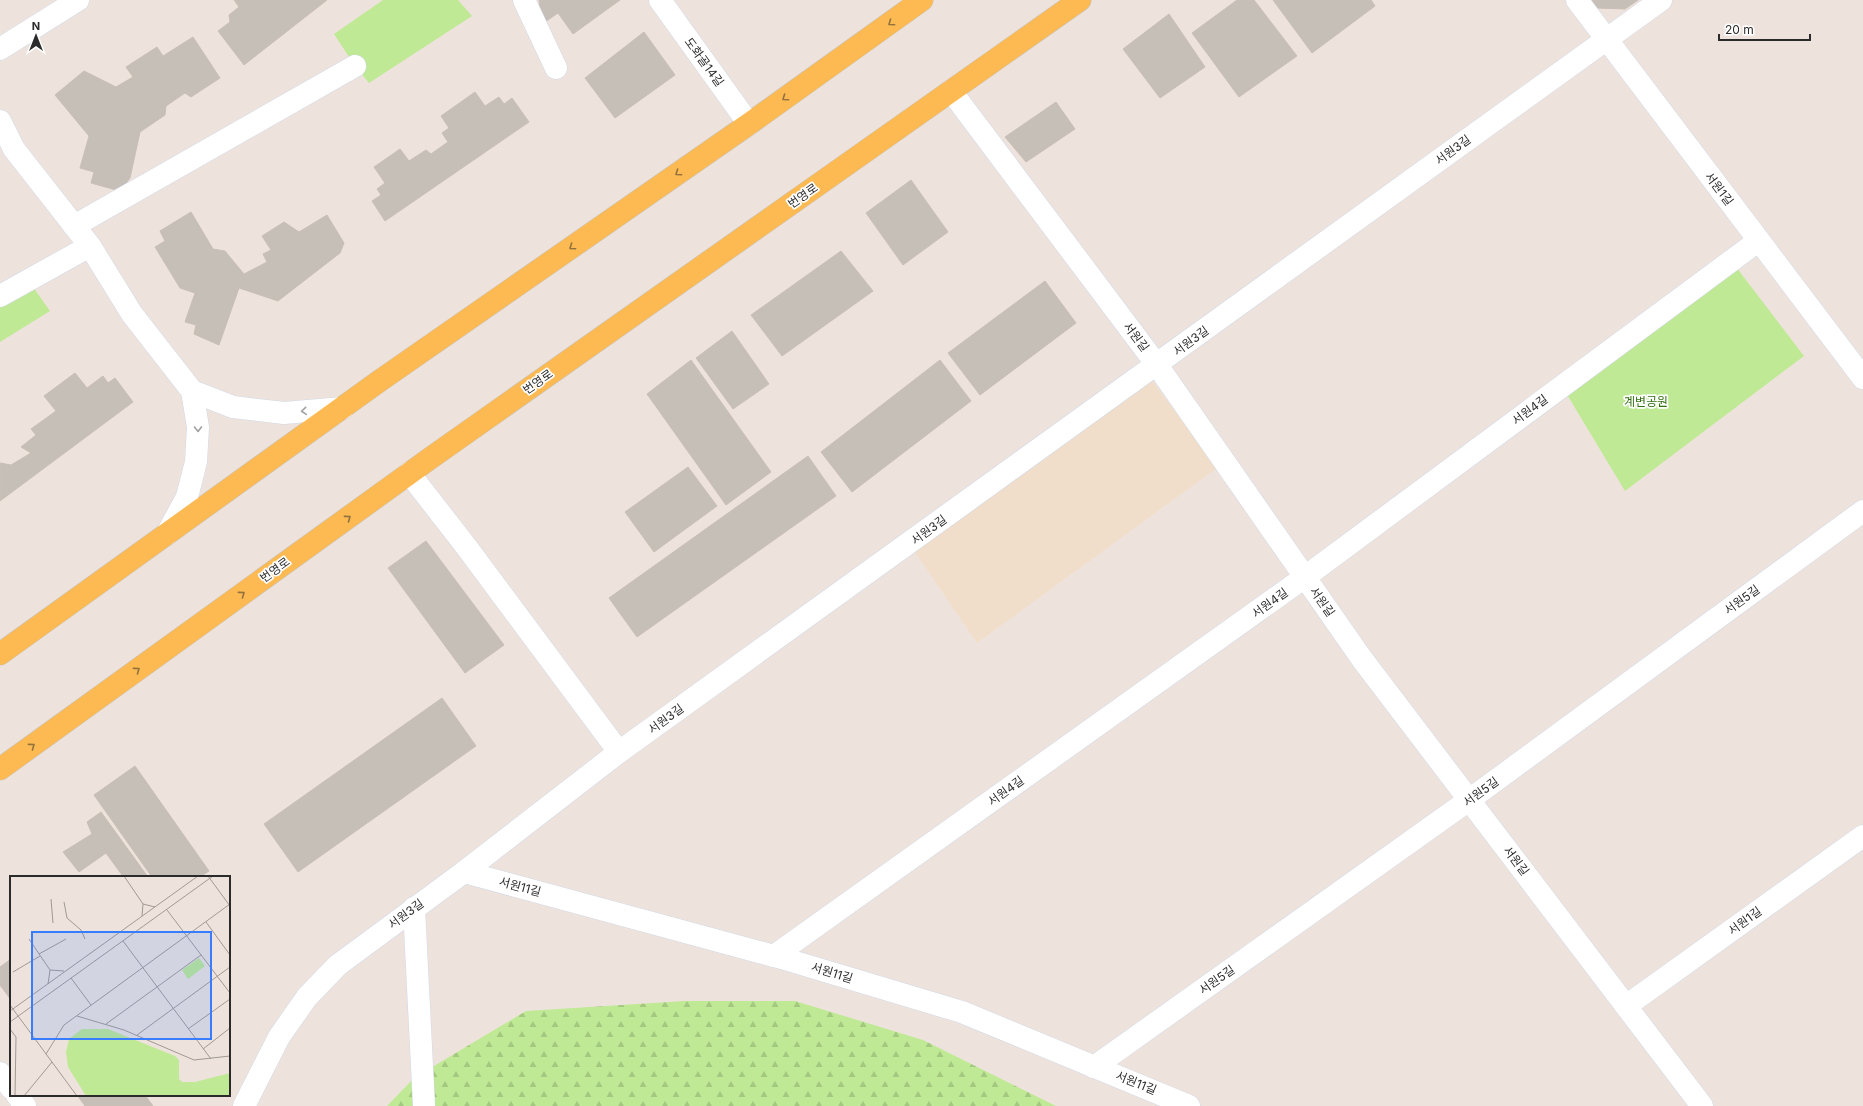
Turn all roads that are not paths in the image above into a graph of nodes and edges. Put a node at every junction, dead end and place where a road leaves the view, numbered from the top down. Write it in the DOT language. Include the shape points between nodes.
graph roads {
  1 [pos="78,0"];
  2 [pos="524,0"];
  3 [pos="660,0"];
  4 [pos="922,0"];
  5 [pos="1080,0"];
  6 [pos="1576,0"];
  7 [pos="1661,0"];
  8 [pos="1605,39"];
  9 [pos="0,49"];
  10 [pos="355,66"];
  11 [pos="556,68"];
  12 [pos="951,91"];
  13 [pos="0,122"];
  14 [pos="749,124"];
  15 [pos="74,226"];
  16 [pos="1758,241"];
  17 [pos="90,246"];
  18 [pos="0,296"];
  19 [pos="1157,365"];
  20 [pos="1863,378"];
  21 [pos="192,391"];
  22 [pos="343,408"];
  23 [pos="410,473"];
  24 [pos="1863,511"];
  25 [pos="167,534"];
  26 [pos="1305,578"];
  27 [pos="0,654"];
  28 [pos="619,752"];
  29 [pos="0,769"];
  30 [pos="1469,800"];
  31 [pos="1863,836"];
  32 [pos="464,872"];
  33 [pos="414,908"];
  34 [pos="774,956"];
  35 [pos="1626,1006"];
  36 [pos="1094,1066"];
  37 [pos="0,1073"];
  38 [pos="10,1087"];
  39 [pos="18,1096"];
  40 [pos="25,1106"];
  41 [pos="244,1106"];
  42 [pos="424,1106"];
  43 [pos="1189,1106"];
  44 [pos="1702,1106"];
  1 -- 9 [label="street"];
  2 -- 11 [label="street"];
  3 -- 14 [label="street, 도화골14길"];
  4 -- 14 [label="main road, one-way"];
  5 -- 12 [label="main road, 번영로"];
  6 -- 8 [label="street, 서원1길"];
  7 -- 8 [label="street, 서원3길"];
  8 -- 16 [label="street, 서원1길"];
  8 -- 19 [label="street, 서원3길"];
  10 -- 15 [label="street"];
  12 -- 19 [label="street, 서원길"];
  12 -- 23 [label="main road, 번영로"];
  13 -- 15 [label="street" via="14,149"];
  14 -- 22 [label="main road, one-way"];
  15 -- 17 [label="street"];
  16 -- 20 [label="street, 서원1길"];
  16 -- 26 [label="street, 서원4길"];
  17 -- 18 [label="street"];
  17 -- 21 [label="street" via="132,314"];
  19 -- 26 [label="street, 서원길"];
  19 -- 28 [label="street, 서원3길"];
  22 -- 21 [label="street, one-way" via="284,413 233,407"];
  21 -- 25 [label="street, one-way" via="198,427 196,462 187,497"];
  22 -- 25 [label="main road"];
  23 -- 28 [label="street"];
  29 -- 23 [label="main road, 번영로, one-way"];
  24 -- 30 [label="street, 서원5길"];
  25 -- 27 [label="main road"];
  26 -- 30 [label="street, 서원길" via="1362,659"];
  26 -- 34 [label="street, 서원4길"];
  28 -- 32 [label="street, 서원3길"];
  30 -- 35 [label="street, 서원길"];
  30 -- 36 [label="street, 서원5길"];
  31 -- 35 [label="street, 서원1길"];
  32 -- 33 [label="street, 서원3길"];
  32 -- 34 [label="street, 서원11길"];
  33 -- 41 [label="street, 서원3길" via="338,964 307,997 279,1037"];
  33 -- 42 [label="street"];
  34 -- 36 [label="street, 서원11길" via="962,1012"];
  35 -- 44 [label="street, 서원길"];
  36 -- 43 [label="street, 서원11길"];
  37 -- 38 [label="street"];
  39 -- 40 [label="street"];
}
